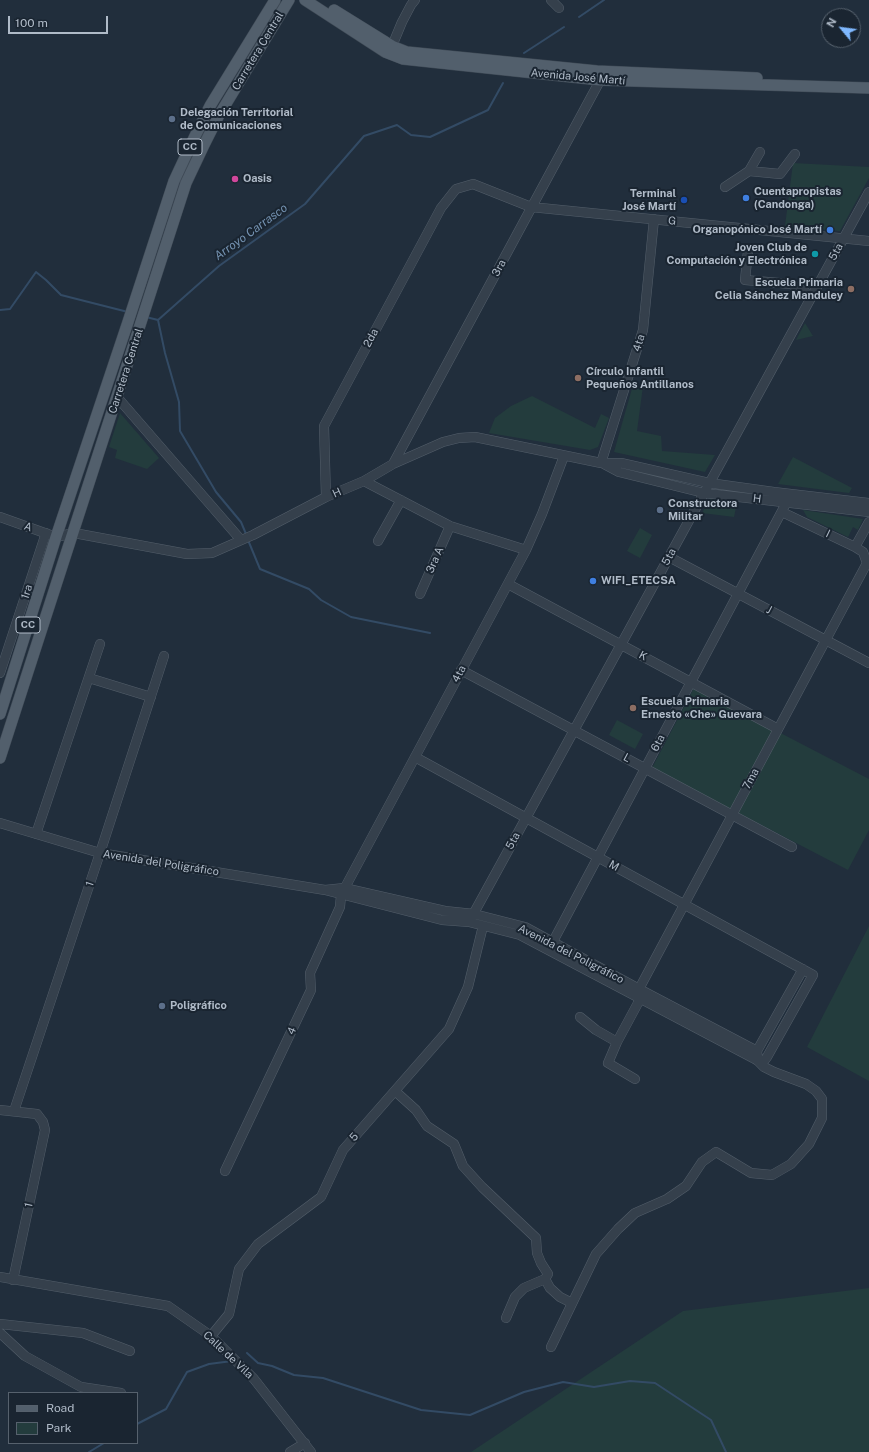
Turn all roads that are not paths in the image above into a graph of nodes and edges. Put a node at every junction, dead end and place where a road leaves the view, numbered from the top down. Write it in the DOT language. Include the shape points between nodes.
graph roads {
  1 [pos="275,0"];
  2 [pos="289,0"];
  3 [pos="305,0"];
  4 [pos="318,0"];
  5 [pos="415,0"];
  6 [pos="551,0"];
  7 [pos="559,8"];
  8 [pos="392,46"];
  9 [pos="602,76"];
  10 [pos="869,83"];
  11 [pos="869,88"];
  12 [pos="210,106"];
  13 [pos="218,117"];
  14 [pos="760,152"];
  15 [pos="795,154"];
  16 [pos="749,171"];
  17 [pos="725,187"];
  18 [pos="456,189"];
  19 [pos="869,192"];
  20 [pos="531,207"];
  21 [pos="654,219"];
  22 [pos="844,238"];
  23 [pos="869,241"];
  24 [pos="748,251"];
  25 [pos="812,296"];
  26 [pos="117,397"];
  27 [pos="564,456"];
  28 [pos="601,463"];
  29 [pos="393,464"];
  30 [pos="364,481"];
  31 [pos="709,483"];
  32 [pos="704,493"];
  33 [pos="791,494"];
  34 [pos="326,498"];
  35 [pos="402,500"];
  36 [pos="786,503"];
  37 [pos="869,503"];
  38 [pos="782,512"];
  39 [pos="869,512"];
  40 [pos="0,517"];
  41 [pos="869,522"];
  42 [pos="450,526"];
  43 [pos="74,533"];
  44 [pos="51,535"];
  45 [pos="242,540"];
  46 [pos="378,541"];
  47 [pos="856,547"];
  48 [pos="526,550"];
  49 [pos="669,557"];
  50 [pos="868,563"];
  51 [pos="508,584"];
  52 [pos="420,594"];
  53 [pos="738,594"];
  54 [pos="825,640"];
  55 [pos="100,644"];
  56 [pos="621,645"];
  57 [pos="164,656"];
  58 [pos="869,663"];
  59 [pos="462,670"];
  60 [pos="0,673"];
  61 [pos="89,678"];
  62 [pos="691,682"];
  63 [pos="151,697"];
  64 [pos="0,714"];
  65 [pos="778,729"];
  66 [pos="574,730"];
  67 [pos="415,757"];
  68 [pos="0,758"];
  69 [pos="645,768"];
  70 [pos="732,815"];
  71 [pos="526,818"];
  72 [pos="0,823"];
  73 [pos="36,834"];
  74 [pos="792,846"];
  75 [pos="100,853"];
  76 [pos="598,857"];
  77 [pos="342,891"];
  78 [pos="684,904"];
  79 [pos="474,914"];
  80 [pos="469,922"];
  81 [pos="483,926"];
  82 [pos="550,946"];
  83 [pos="803,969"];
  84 [pos="639,994"];
  85 [pos="580,1017"];
  86 [pos="617,1042"];
  87 [pos="756,1057"];
  88 [pos="635,1079"];
  89 [pos="395,1091"];
  90 [pos="0,1110"];
  91 [pos="14,1112"];
  92 [pos="225,1172"];
  93 [pos="0,1277"];
  94 [pos="545,1279"];
  95 [pos="13,1280"];
  96 [pos="572,1303"];
  97 [pos="506,1318"];
  98 [pos="0,1324"];
  99 [pos="0,1334"];
  100 [pos="211,1336"];
  101 [pos="550,1347"];
  102 [pos="130,1351"];
  103 [pos="114,1392"];
  104 [pos="305,1443"];
  105 [pos="290,1452"];
  106 [pos="311,1452"];
  1 -- 12 [label="main road, Carretera Central / CC"];
  2 -- 13 [label="main road, Carretera Central / CC"];
  3 -- 9 [label="main road, Avenida José Martí" via="385,52 403,60"];
  4 -- 8 [label="main road, Avenida José Martí"];
  5 -- 8 [label="street"];
  6 -- 7 [label="street"];
  8 -- 9 [label="main road, Avenida José Martí" via="407,52"];
  9 -- 10 [label="main road, Avenida José Martí"];
  9 -- 11 [label="main road, Avenida José Martí"];
  9 -- 20 [label="street, 3ra"];
  12 -- 13 [label="main road"];
  12 -- 44 [label="main road, Carretera Central / CC" via="174,181 134,307"];
  13 -- 26 [label="main road, Carretera Central / CC" via="186,183"];
  14 -- 16 [label="street"];
  15 -- 16 [label="street" via="780,174"];
  16 -- 17 [label="street"];
  18 -- 20 [label="street, G" via="473,184"];
  18 -- 34 [label="street, 2da" via="441,208 324,426"];
  19 -- 22 [label="street, 5ta"];
  20 -- 21 [label="street, G"];
  20 -- 29 [label="street, 3ra"];
  21 -- 22 [label="street, G"];
  21 -- 28 [label="street, 4ta" via="643,330"];
  22 -- 23 [label="street, G"];
  22 -- 25 [label="street, 5ta"];
  24 -- 25 [label="street" via="745,280 791,284"];
  25 -- 31 [label="street, 5ta"];
  26 -- 43 [label="main road, Carretera Central / CC"];
  26 -- 45 [label="street"];
  27 -- 28 [label="street, H"];
  27 -- 29 [label="street, H" via="475,437 443,442"];
  27 -- 48 [label="street, 4ta"];
  28 -- 31 [label="street, H" via="621,463"];
  28 -- 32 [label="street, H" via="620,472"];
  29 -- 30 [label="street, H"];
  30 -- 34 [label="street, H"];
  30 -- 35 [label="street"];
  31 -- 32 [label="street, 5ta"];
  31 -- 33 [label="street, H"];
  32 -- 36 [label="street, H"];
  32 -- 49 [label="street, 5ta"];
  33 -- 36 [label="street, 6ta"];
  33 -- 37 [label="street, H"];
  34 -- 45 [label="street, H"];
  35 -- 42 [label="street"];
  35 -- 46 [label="street"];
  36 -- 38 [label="street, 6ta"];
  36 -- 39 [label="street, H"];
  38 -- 47 [label="street, I"];
  38 -- 53 [label="street, 6ta"];
  40 -- 44 [label="street, A"];
  41 -- 47 [label="street"];
  42 -- 48 [label="street"];
  42 -- 52 [label="street, 3ra A"];
  43 -- 44 [label="street"];
  43 -- 45 [label="street, H" via="194,554 212,553"];
  43 -- 68 [label="main road, Carretera Central / CC"];
  44 -- 60 [label="street, 1ra"];
  44 -- 64 [label="main road, Carretera Central / CC"];
  47 -- 50 [label="street, I" via="863,552"];
  48 -- 51 [label="street, 4ta"];
  49 -- 53 [label="street, J"];
  49 -- 56 [label="street, 5ta"];
  50 -- 54 [label="street, 7ma"];
  51 -- 56 [label="street, K"];
  51 -- 59 [label="street, 4ta"];
  53 -- 54 [label="street, J"];
  53 -- 62 [label="street, 6ta"];
  54 -- 58 [label="street, J"];
  54 -- 65 [label="street, 7ma"];
  55 -- 61 [label="street"];
  56 -- 62 [label="street, K"];
  56 -- 66 [label="street, 5ta"];
  57 -- 63 [label="street, 1"];
  59 -- 66 [label="street, L"];
  59 -- 67 [label="street, 4ta"];
  61 -- 63 [label="street"];
  61 -- 73 [label="street"];
  62 -- 65 [label="street, K"];
  62 -- 69 [label="street, 6ta"];
  63 -- 75 [label="street, 1"];
  65 -- 70 [label="street, 7ma"];
  66 -- 69 [label="street, L"];
  66 -- 71 [label="street, 5ta"];
  67 -- 71 [label="street, M"];
  67 -- 77 [label="street, 4ta"];
  69 -- 70 [label="street, L"];
  69 -- 76 [label="street, 6ta"];
  70 -- 74 [label="street, L"];
  70 -- 78 [label="street, 7ma"];
  71 -- 76 [label="street, M"];
  71 -- 79 [label="street, 5ta"];
  72 -- 73 [label="street, Avenida del Poligráfico"];
  73 -- 75 [label="street, Avenida del Poligráfico"];
  75 -- 77 [label="street, Avenida del Poligráfico"];
  75 -- 91 [label="street, 1"];
  76 -- 78 [label="street, M"];
  76 -- 82 [label="street, 6ta"];
  77 -- 79 [label="street, Avenida del Poligráfico" via="445,911"];
  77 -- 80 [label="street, Avenida del Poligráfico" via="442,920"];
  77 -- 92 [label="street, 4" via="340,907 310,973 311,990"];
  78 -- 83 [label="street, M"];
  78 -- 84 [label="street, 7ma"];
  79 -- 80 [label="street, 5ta"];
  79 -- 82 [label="street, Avenida del Poligráfico" via="525,927"];
  80 -- 81 [label="street, Avenida del Poligráfico"];
  81 -- 82 [label="street, Avenida del Poligráfico"];
  81 -- 89 [label="street, 5" via="468,987 449,1029"];
  82 -- 84 [label="street, Avenida del Poligráfico"];
  83 -- 87 [label="street"];
  83 -- 87 [label="street, M" via="813,975 767,1057 764,1061"];
  84 -- 86 [label="street, 7ma" via="638,1003"];
  84 -- 87 [label="street, Avenida del Poligráfico"];
  85 -- 86 [label="street"];
  86 -- 88 [label="street, 7ma" via="608,1063"];
  87 -- 96 [label="street, Avenida del Poligráfico" via="774,1072 816,1090 822,1099 822,1118 809,1144 791,1164 772,1175 751,1172 716,1152 702,1162 686,1186 667,1199 635,1213 618,1229 596,1254"];
  89 -- 94 [label="street" via="416,1110 427,1126 454,1144 463,1166 536,1238 537,1253 548,1274"];
  89 -- 100 [label="street, 5" via="343,1150 321,1197 258,1244 238,1269 229,1314"];
  90 -- 91 [label="street"];
  91 -- 95 [label="street, 1" via="37,1114 44,1122 45,1130"];
  93 -- 95 [label="street, Calle de Vila"];
  94 -- 96 [label="street" via="560,1297"];
  94 -- 97 [label="street" via="524,1288 515,1297"];
  95 -- 100 [label="street, Calle de Vila" via="168,1306"];
  96 -- 101 [label="street"];
  98 -- 102 [label="street" via="83,1334"];
  99 -- 103 [label="street" via="25,1356 81,1387"];
  100 -- 104 [label="street, Calle de Vila" via="254,1379"];
  104 -- 105 [label="street"];
  104 -- 106 [label="street, Calle de Vila"];
}
